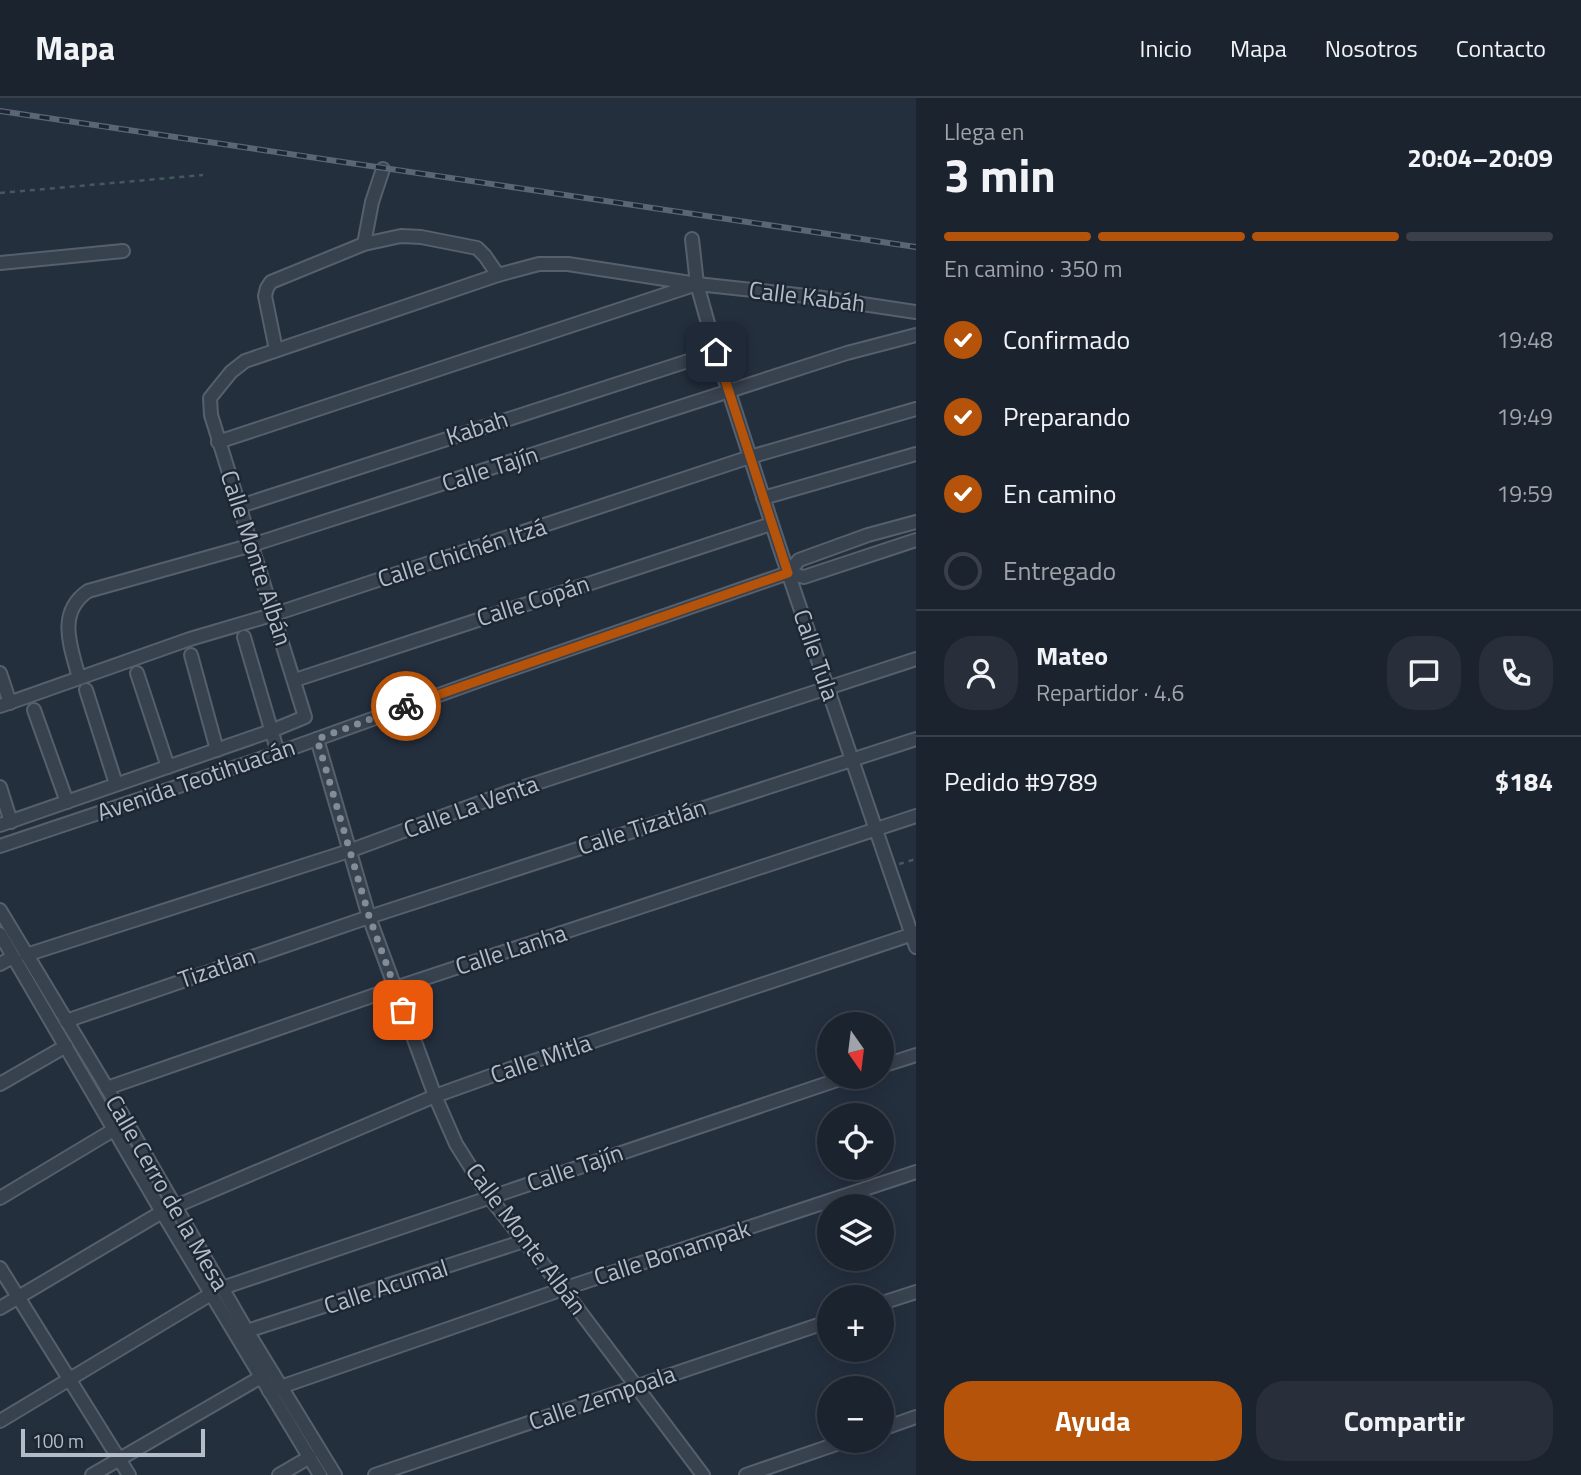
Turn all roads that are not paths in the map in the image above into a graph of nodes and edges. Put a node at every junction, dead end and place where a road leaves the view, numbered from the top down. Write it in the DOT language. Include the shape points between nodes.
graph roads {
  1 [pos="383,169"];
  2 [pos="692,239"];
  3 [pos="365,244"];
  4 [pos="123,251"];
  5 [pos="0,262"];
  6 [pos="498,275"];
  7 [pos="697,284"];
  8 [pos="916,312"];
  9 [pos="916,335"];
  10 [pos="276,349"];
  11 [pos="716,352"];
  12 [pos="729,392"];
  13 [pos="209,398"];
  14 [pos="916,409"];
  15 [pos="218,442"];
  16 [pos="916,454"];
  17 [pos="750,457"];
  18 [pos="763,498"];
  19 [pos="240,506"];
  20 [pos="916,522"];
  21 [pos="771,524"];
  22 [pos="916,540"];
  23 [pos="252,545"];
  24 [pos="788,573"];
  25 [pos="275,614"];
  26 [pos="244,637"];
  27 [pos="191,655"];
  28 [pos="916,659"];
  29 [pos="0,673"];
  30 [pos="137,673"];
  31 [pos="295,680"];
  32 [pos="82,684"];
  33 [pos="828,687"];
  34 [pos="5,704"];
  35 [pos="34,710"];
  36 [pos="271,731"];
  37 [pos="317,739"];
  38 [pos="916,739"];
  39 [pos="217,750"];
  40 [pos="278,753"];
  41 [pos="851,759"];
  42 [pos="168,766"];
  43 [pos="116,784"];
  44 [pos="0,787"];
  45 [pos="70,801"];
  46 [pos="916,816"];
  47 [pos="80,819"];
  48 [pos="5,823"];
  49 [pos="875,829"];
  50 [pos="0,846"];
  51 [pos="349,851"];
  52 [pos="0,909"];
  53 [pos="369,916"];
  54 [pos="0,934"];
  55 [pos="914,938"];
  56 [pos="20,956"];
  57 [pos="0,964"];
  58 [pos="395,988"];
  59 [pos="66,1021"];
  60 [pos="66,1046"];
  61 [pos="916,1055"];
  62 [pos="894,1062"];
  63 [pos="0,1084"];
  64 [pos="817,1087"];
  65 [pos="107,1088"];
  66 [pos="435,1096"];
  67 [pos="115,1129"];
  68 [pos="916,1171"];
  69 [pos="0,1198"];
  70 [pos="490,1198"];
  71 [pos="168,1209"];
  72 [pos="524,1241"];
  73 [pos="0,1268"];
  74 [pos="563,1289"];
  75 [pos="216,1291"];
  76 [pos="916,1292"];
  77 [pos="18,1298"];
  78 [pos="894,1299"];
  79 [pos="0,1308"];
  80 [pos="817,1325"];
  81 [pos="247,1331"];
  82 [pos="261,1377"];
  83 [pos="70,1379"];
  84 [pos="638,1387"];
  85 [pos="275,1388"];
  86 [pos="916,1417"];
  87 [pos="0,1421"];
  88 [pos="894,1425"];
  89 [pos="817,1451"];
  90 [pos="310,1457"];
  91 [pos="119,1459"];
  92 [pos="92,1475"];
  93 [pos="129,1475"];
  94 [pos="279,1475"];
  95 [pos="320,1475"];
  96 [pos="335,1475"];
  97 [pos="375,1475"];
  98 [pos="703,1475"];
  99 [pos="746,1475"];
  1 -- 3 [label="street"];
  2 -- 7 [label="street, Calle Tula"];
  3 -- 6 [label="street" via="411,236 470,246 481,251"];
  3 -- 10 [label="street" via="271,282 265,296"];
  4 -- 5 [label="street"];
  6 -- 7 [label="street, Calle Kabáh" via="552,263"];
  6 -- 10 [label="street, Calle Kabáh"];
  7 -- 8 [label="street, Calle Kabáh"];
  7 -- 11 [label="street, Calle Tula"];
  7 -- 15 [label="street"];
  9 -- 12 [label="street, Calle Kabáh"];
  10 -- 13 [label="street, Calle Kabáh" via="237,366"];
  11 -- 12 [label="street, Calle Tula"];
  11 -- 19 [label="street, Kabah"];
  12 -- 17 [label="street, Calle Tula"];
  12 -- 23 [label="street, Calle Tajín"];
  13 -- 15 [label="street, Calle Monte Albán"];
  14 -- 17 [label="street, Calle Chichén Itzá"];
  15 -- 19 [label="street, Calle Monte Albán"];
  16 -- 18 [label="street"];
  17 -- 18 [label="street, Calle Tula"];
  17 -- 25 [label="street, Calle Chichén Itzá"];
  18 -- 21 [label="street, Calle Tula"];
  19 -- 23 [label="street, Calle Monte Albán"];
  20 -- 24 [label="street" via="799,560"];
  21 -- 24 [label="street, Calle Tula"];
  21 -- 31 [label="street, Calle Copán"];
  22 -- 24 [label="street" via="804,577"];
  23 -- 25 [label="street, Calle Monte Albán"];
  23 -- 32 [label="street, Calle Tajín" via="88,591 78,598 68,625"];
  24 -- 33 [label="street, Calle Tula"];
  24 -- 37 [label="street, Avenida Teotihuacán"];
  25 -- 31 [label="street, Calle Monte Albán"];
  25 -- 32 [label="street, Calle Chichén Itzá" via="190,639"];
  26 -- 36 [label="street"];
  27 -- 39 [label="street"];
  28 -- 33 [label="street, Calle La Venta"];
  29 -- 34 [label="street"];
  30 -- 42 [label="street"];
  31 -- 36 [label="street, Calle Monte Albán" via="305,717"];
  32 -- 34 [label="street, Calle Chichén Itzá"];
  32 -- 43 [label="street"];
  33 -- 41 [label="street, Calle Tula"];
  33 -- 51 [label="street, Calle La Venta" via="509,792"];
  35 -- 45 [label="street"];
  36 -- 39 [label="street"];
  36 -- 40 [label="street"];
  37 -- 40 [label="street, Avenida Teotihuacán"];
  37 -- 51 [label="street, Calle Monte Albán"];
  38 -- 41 [label="street, Calle Tizatlán"];
  39 -- 42 [label="street"];
  40 -- 47 [label="street, Avenida Teotihuacán"];
  41 -- 49 [label="street, Calle Tula"];
  41 -- 53 [label="street, Calle Tizatlán"];
  42 -- 43 [label="street"];
  43 -- 45 [label="street"];
  44 -- 48 [label="street"];
  45 -- 47 [label="street"];
  45 -- 48 [label="street"];
  46 -- 49 [label="street, Calle Lanha"];
  47 -- 50 [label="street, Avenida Teotihuacán"];
  49 -- 55 [label="street, Calle Tula"];
  49 -- 58 [label="street, Calle Lanha"];
  51 -- 53 [label="street, Calle Monte Albán"];
  51 -- 56 [label="street, Calle La Venta"];
  52 -- 56 [label="street, Calle Cerro de la Mesa"];
  53 -- 58 [label="street, Calle Monte Albán"];
  53 -- 59 [label="street, Tizatlan"];
  54 -- 56 [label="street, Calle Cerro de la Mesa"];
  55 -- 66 [label="street, Calle Mitla"];
  56 -- 57 [label="street, Calle La Venta"];
  56 -- 59 [label="street, Calle Cerro de la Mesa"];
  56 -- 60 [label="street, Calle Cerro de la Mesa"];
  58 -- 65 [label="street, Calle Lanha"];
  58 -- 66 [label="street, Calle Monte Albán"];
  59 -- 65 [label="street, Calle Cerro de la Mesa"];
  60 -- 63 [label="street"];
  60 -- 67 [label="street, Calle Cerro de la Mesa"];
  61 -- 62 [label="street"];
  64 -- 70 [label="street, Calle Tajín"];
  65 -- 71 [label="street, Calle Cerro de la Mesa"];
  66 -- 70 [label="street, Calle Monte Albán" via="456,1144"];
  66 -- 71 [label="street, Calle Mitla"];
  67 -- 69 [label="street"];
  67 -- 71 [label="street, Calle Cerro de la Mesa"];
  68 -- 74 [label="street, Calle Bonampak"];
  70 -- 72 [label="street, Calle Monte Albán"];
  70 -- 75 [label="street, Calle Tajín"];
  71 -- 75 [label="street, Calle Cerro de la Mesa"];
  71 -- 77 [label="street, Calle Mitla"];
  72 -- 74 [label="street, Calle Monte Albán"];
  72 -- 81 [label="street, Calle Acumal"];
  73 -- 77 [label="street"];
  74 -- 84 [label="street, Calle Monte Albán"];
  74 -- 85 [label="street, Calle Bonampak"];
  75 -- 81 [label="street, Calle Cerro de la Mesa"];
  75 -- 82 [label="street, Calle Cerro de la Mesa"];
  75 -- 83 [label="street, Calle Tajín"];
  76 -- 78 [label="street"];
  77 -- 79 [label="street, Calle Mitla"];
  77 -- 83 [label="street"];
  80 -- 84 [label="street, Calle Zempoala"];
  81 -- 85 [label="street, Calle Cerro de la Mesa"];
  82 -- 85 [label="street, Calle Cerro de la Mesa"];
  82 -- 91 [label="street"];
  83 -- 87 [label="street, Calle Tajín"];
  83 -- 91 [label="street"];
  84 -- 97 [label="street, Calle Zempoala"];
  84 -- 98 [label="street, Calle Monte Albán"];
  85 -- 90 [label="street, Calle Cerro de la Mesa"];
  85 -- 96 [label="street, Calle Cerro de la Mesa"];
  86 -- 88 [label="street"];
  89 -- 99 [label="street"];
  90 -- 94 [label="street"];
  90 -- 95 [label="street, Calle Cerro de la Mesa"];
  91 -- 92 [label="street"];
  91 -- 93 [label="street"];
}
